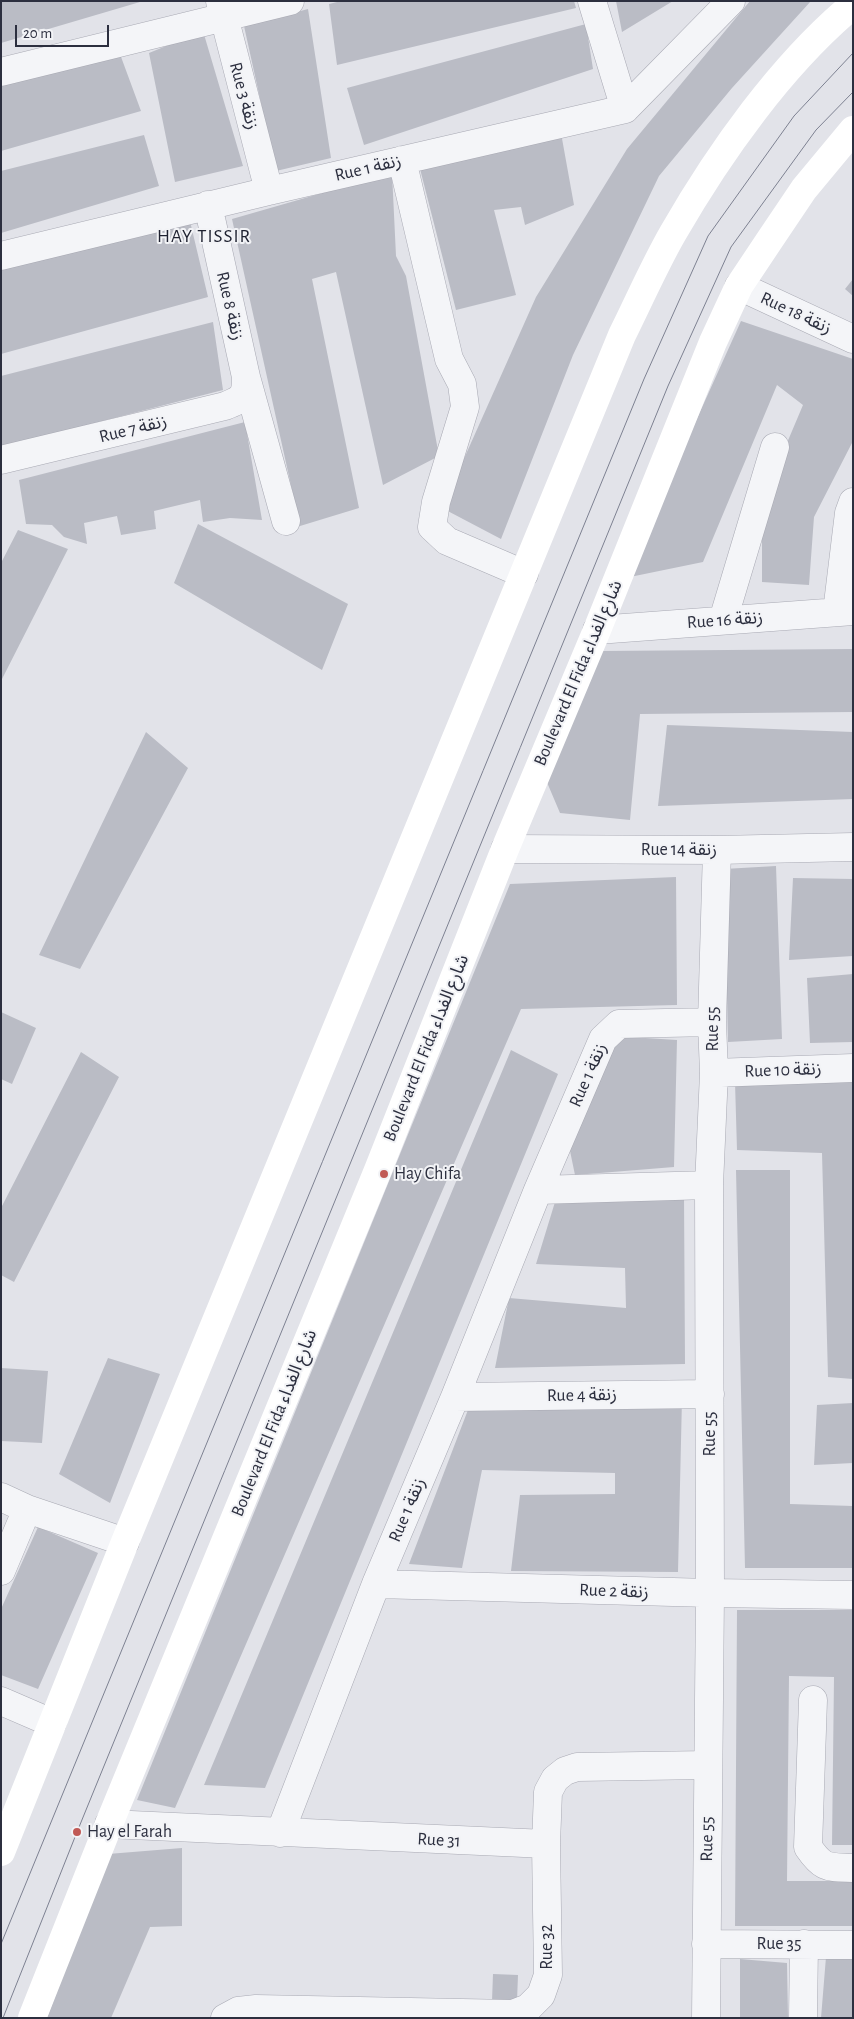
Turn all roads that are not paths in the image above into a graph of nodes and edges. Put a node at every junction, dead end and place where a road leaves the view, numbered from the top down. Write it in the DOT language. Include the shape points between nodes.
graph roads {
  1 [pos="290,1"];
  2 [pos="592,1"];
  3 [pos="731,1"];
  4 [pos="853,4"];
  5 [pos="221,9"];
  6 [pos="1,72"];
  7 [pos="625,109"];
  8 [pos="853,130"];
  9 [pos="402,160"];
  10 [pos="269,190"];
  11 [pos="208,205"];
  12 [pos="1,256"];
  13 [pos="739,286"];
  14 [pos="853,339"];
  15 [pos="246,377"];
  16 [pos="775,447"];
  17 [pos="1,460"];
  18 [pos="853,502"];
  19 [pos="286,521"];
  20 [pos="524,574"];
  21 [pos="845,612"];
  22 [pos="723,620"];
  23 [pos="597,630"];
  24 [pos="853,848"];
  25 [pos="505,849"];
  26 [pos="717,850"];
  27 [pos="712,1022"];
  28 [pos="853,1068"];
  29 [pos="714,1073"];
  30 [pos="709,1185"];
  31 [pos="538,1190"];
  32 [pos="710,1394"];
  33 [pos="454,1397"];
  34 [pos="15,1504"];
  35 [pos="1,1540"];
  36 [pos="125,1542"];
  37 [pos="1,1571"];
  38 [pos="376,1584"];
  39 [pos="710,1593"];
  40 [pos="853,1595"];
  41 [pos="813,1700"];
  42 [pos="1,1701"];
  43 [pos="52,1723"];
  44 [pos="708,1765"];
  45 [pos="109,1824"];
  46 [pos="280,1833"];
  47 [pos="546,1844"];
  48 [pos="1,1852"];
  49 [pos="853,1868"];
  50 [pos="706,1944"];
  51 [pos="804,1944"];
  52 [pos="853,1944"];
  53 [pos="32,2018"];
  54 [pos="225,2018"];
  55 [pos="706,2018"];
  56 [pos="802,2018"];
  1 -- 5 [label="street"];
  2 -- 7 [label="street"];
  3 -- 7 [label="street"];
  4 -- 20 [label="main road" via="777,82 720,158 672,234 622,335"];
  5 -- 6 [label="street"];
  5 -- 10 [label="street, Rue 3 زنقة"];
  7 -- 9 [label="street, Rue 1 زنقة"];
  8 -- 13 [label="main road, Boulevard El Fida شارع الفداء" via="804,189"];
  9 -- 10 [label="street, Rue 1 زنقة"];
  9 -- 20 [label="street" via="449,359 462,384 465,407 436,502 432,528 447,541"];
  10 -- 11 [label="street, Rue 1 زنقة"];
  11 -- 12 [label="street, Rue 1 زنقة"];
  11 -- 15 [label="street, Rue 8 زنقة"];
  13 -- 14 [label="street, Rue 18 زنقة"];
  13 -- 23 [label="main road, Boulevard El Fida شارع الفداء" via="713,342"];
  15 -- 17 [label="street, Rue 7 زنقة" via="246,391 239,400 225,406"];
  15 -- 19 [label="street, Rue 8 زنقة"];
  16 -- 22 [label="street"];
  18 -- 21 [label="street" via="849,513"];
  20 -- 36 [label="main road"];
  21 -- 22 [label="street, Rue 16 زنقة"];
  22 -- 23 [label="street, Rue 16 زنقة"];
  23 -- 25 [label="main road, Boulevard El Fida شارع الفداء"];
  24 -- 26 [label="street, Rue 14 زنقة"];
  25 -- 26 [label="street, Rue 14 زنقة"];
  25 -- 45 [label="main road, Boulevard El Fida شارع الفداء"];
  26 -- 27 [label="street, Rue 55"];
  27 -- 29 [label="street, Rue 55"];
  27 -- 31 [label="street, Rue 1 زنقة" via="631,1022 610,1030 603,1039"];
  28 -- 29 [label="street, Rue 10 زنقة"];
  29 -- 30 [label="street, Rue 55"];
  30 -- 31 [label="street"];
  30 -- 32 [label="street, Rue 55"];
  31 -- 33 [label="street, Rue 1 زنقة"];
  32 -- 33 [label="street, Rue 4 زنقة"];
  32 -- 39 [label="street, Rue 55"];
  33 -- 38 [label="street, Rue 1 زنقة"];
  34 -- 35 [label="street"];
  34 -- 36 [label="street"];
  34 -- 37 [label="street"];
  36 -- 43 [label="main road"];
  38 -- 39 [label="street, Rue 2 زنقة"];
  38 -- 46 [label="street, Rue 1 زنقة"];
  39 -- 40 [label="street, Rue 2 زنقة"];
  39 -- 44 [label="street, Rue 55"];
  41 -- 49 [label="street" via="808,1847 817,1860 828,1867"];
  42 -- 43 [label="street"];
  43 -- 48 [label="main road"];
  44 -- 47 [label="street" via="578,1767 565,1771 555,1778 548,1792"];
  44 -- 50 [label="street, Rue 55"];
  45 -- 46 [label="street, Rue 31"];
  45 -- 53 [label="main road, Boulevard El Fida شارع الفداء"];
  46 -- 47 [label="street, Rue 31"];
  47 -- 54 [label="street, Rue 32" via="548,1975 541,1995 528,2008 513,2014 256,2009 238,2011"];
  50 -- 51 [label="street, Rue 35"];
  50 -- 55 [label="street, Rue 55"];
  51 -- 52 [label="street, Rue 35"];
  51 -- 56 [label="street"];
}
